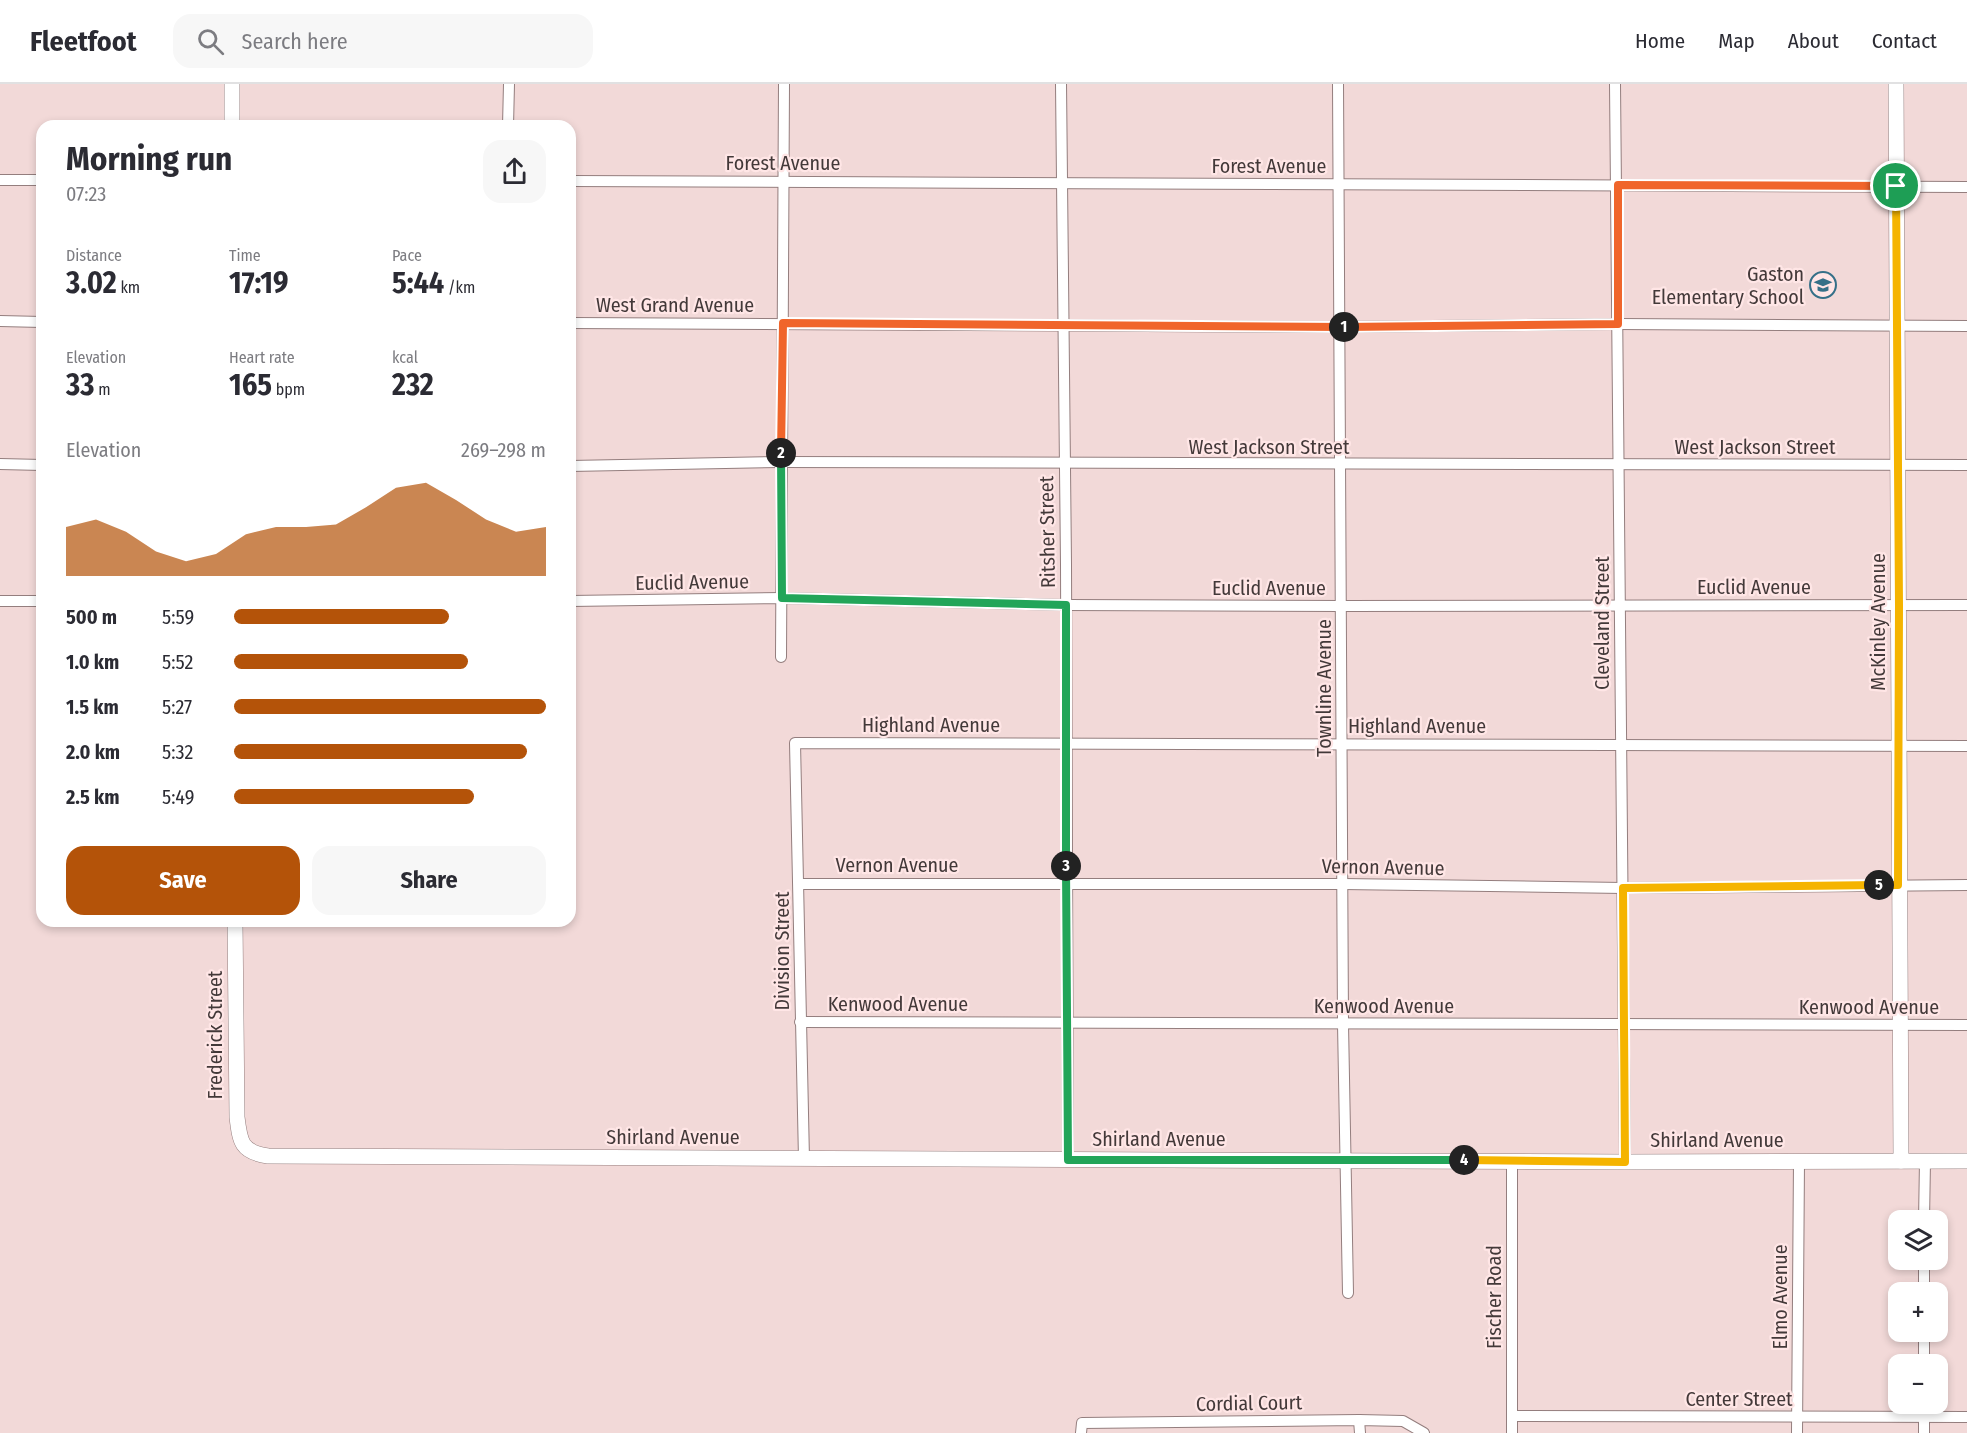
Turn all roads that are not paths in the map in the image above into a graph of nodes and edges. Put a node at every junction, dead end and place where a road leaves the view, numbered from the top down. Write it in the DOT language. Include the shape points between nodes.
graph roads {
  1 [pos="232,84"];
  2 [pos="508,84"];
  3 [pos="784,84"];
  4 [pos="1061,84"];
  5 [pos="1338,84"];
  6 [pos="1615,84"];
  7 [pos="1896,84"];
  8 [pos="232,120"];
  9 [pos="508,120"];
  10 [pos="0,180"];
  11 [pos="36,180"];
  12 [pos="576,181"];
  13 [pos="784,181"];
  14 [pos="1062,183"];
  15 [pos="1339,185"];
  16 [pos="1618,185"];
  17 [pos="1896,186"];
  18 [pos="1967,187"];
  19 [pos="0,321"];
  20 [pos="36,322"];
  21 [pos="576,323"];
  22 [pos="783,323"];
  23 [pos="1063,324"];
  24 [pos="1618,324"];
  25 [pos="1896,326"];
  26 [pos="1967,326"];
  27 [pos="1339,327"];
  28 [pos="781,462"];
  29 [pos="0,464"];
  30 [pos="1063,464"];
  31 [pos="1619,464"];
  32 [pos="36,465"];
  33 [pos="1340,465"];
  34 [pos="1898,465"];
  35 [pos="1967,465"];
  36 [pos="576,466"];
  37 [pos="782,598"];
  38 [pos="0,601"];
  39 [pos="36,601"];
  40 [pos="576,601"];
  41 [pos="1066,605"];
  42 [pos="1619,605"];
  43 [pos="1899,605"];
  44 [pos="1967,605"];
  45 [pos="1342,606"];
  46 [pos="781,657"];
  47 [pos="795,743"];
  48 [pos="1065,743"];
  49 [pos="1342,744"];
  50 [pos="1621,745"];
  51 [pos="1899,746"];
  52 [pos="1967,746"];
  53 [pos="1066,883"];
  54 [pos="799,884"];
  55 [pos="1343,884"];
  56 [pos="1898,885"];
  57 [pos="1967,885"];
  58 [pos="1623,888"];
  59 [pos="235,927"];
  60 [pos="800,1022"];
  61 [pos="1067,1024"];
  62 [pos="1343,1024"];
  63 [pos="1623,1025"];
  64 [pos="1967,1025"];
  65 [pos="1900,1026"];
  66 [pos="245,1148"];
  67 [pos="804,1159"];
  68 [pos="1068,1160"];
  69 [pos="1346,1160"];
  70 [pos="1512,1161"];
  71 [pos="1799,1161"];
  72 [pos="1901,1161"];
  73 [pos="1924,1161"];
  74 [pos="1967,1161"];
  75 [pos="1625,1162"];
  76 [pos="1924,1210"];
  77 [pos="1348,1293"];
  78 [pos="1512,1416"];
  79 [pos="1923,1416"];
  80 [pos="1797,1417"];
  81 [pos="1967,1417"];
  82 [pos="1359,1419"];
  83 [pos="1300,1421"];
  84 [pos="1168,1428"];
  85 [pos="1238,1428"];
  86 [pos="1081,1433"];
  87 [pos="1300,1433"];
  88 [pos="1359,1433"];
  89 [pos="1424,1433"];
  90 [pos="1512,1433"];
  91 [pos="1797,1433"];
  92 [pos="1924,1433"];
  1 -- 8 [label="street"];
  2 -- 9 [label="street"];
  3 -- 13 [label="street"];
  4 -- 14 [label="street, Ritsher Street"];
  5 -- 15 [label="street, Townline Avenue"];
  6 -- 16 [label="street, Cleveland Street"];
  7 -- 17 [label="street, McKinley Avenue"];
  10 -- 11 [label="street"];
  12 -- 13 [label="street, Forest Avenue"];
  13 -- 14 [label="street, Forest Avenue"];
  13 -- 22 [label="street"];
  14 -- 15 [label="street, Forest Avenue"];
  14 -- 23 [label="street, Ritsher Street"];
  15 -- 16 [label="street, Forest Avenue"];
  15 -- 27 [label="street, Townline Avenue"];
  16 -- 17 [label="street, Forest Avenue"];
  16 -- 24 [label="street, Cleveland Street"];
  17 -- 18 [label="street, Forest Avenue"];
  17 -- 25 [label="street, McKinley Avenue"];
  19 -- 20 [label="street"];
  21 -- 22 [label="street, West Grand Avenue"];
  22 -- 23 [label="street, West Grand Avenue"];
  22 -- 28 [label="street"];
  23 -- 27 [label="street, West Grand Avenue"];
  23 -- 30 [label="street, Ritsher Street"];
  24 -- 25 [label="street, West Grand Avenue"];
  24 -- 27 [label="street, West Grand Avenue"];
  24 -- 31 [label="street, Cleveland Street"];
  25 -- 26 [label="street, West Grand Avenue"];
  25 -- 34 [label="street, McKinley Avenue"];
  27 -- 33 [label="street, Townline Avenue"];
  28 -- 30 [label="street, West Jackson Street"];
  28 -- 36 [label="street, West Jackson Street"];
  28 -- 37 [label="street"];
  29 -- 32 [label="street"];
  30 -- 33 [label="street, West Jackson Street"];
  30 -- 41 [label="street, Ritsher Street"];
  31 -- 33 [label="street, West Jackson Street"];
  31 -- 34 [label="street, West Jackson Street"];
  31 -- 42 [label="street, Cleveland Street"];
  33 -- 45 [label="street, Townline Avenue"];
  34 -- 35 [label="street, West Jackson Street"];
  34 -- 43 [label="street, McKinley Avenue"];
  37 -- 40 [label="street, Euclid Avenue"];
  37 -- 41 [label="street, Euclid Avenue"];
  37 -- 46 [label="street"];
  38 -- 39 [label="street"];
  41 -- 45 [label="street, Euclid Avenue"];
  41 -- 48 [label="street, Ritsher Street"];
  42 -- 43 [label="street, Euclid Avenue"];
  42 -- 45 [label="street, Euclid Avenue"];
  42 -- 50 [label="street, Cleveland Street"];
  43 -- 44 [label="street, Euclid Avenue"];
  43 -- 51 [label="street, McKinley Avenue"];
  45 -- 49 [label="street, Townline Avenue"];
  47 -- 48 [label="street, Highland Avenue"];
  47 -- 54 [label="street, Division Street"];
  48 -- 49 [label="street, Highland Avenue"];
  48 -- 53 [label="street, Ritsher Street"];
  49 -- 50 [label="street, Highland Avenue"];
  49 -- 55 [label="street, Townline Avenue"];
  50 -- 51 [label="street, Highland Avenue"];
  50 -- 58 [label="street, Cleveland Street"];
  51 -- 52 [label="street, Highland Avenue"];
  51 -- 56 [label="street, McKinley Avenue"];
  53 -- 54 [label="street, Vernon Avenue"];
  53 -- 55 [label="street, Vernon Avenue"];
  53 -- 61 [label="street, Ritsher Street"];
  54 -- 60 [label="street, Division Street"];
  55 -- 58 [label="street, Vernon Avenue"];
  55 -- 62 [label="street, Townline Avenue"];
  56 -- 57 [label="street, Vernon Avenue"];
  56 -- 58 [label="street, Vernon Avenue"];
  56 -- 65 [label="street, McKinley Avenue"];
  58 -- 63 [label="street, Cleveland Street"];
  59 -- 66 [label="street, Frederick Street" via="237,1117 238,1133"];
  60 -- 61 [label="street, Kenwood Avenue"];
  60 -- 67 [label="street, Division Street"];
  61 -- 62 [label="street, Kenwood Avenue"];
  61 -- 68 [label="street, Ritsher Street"];
  62 -- 63 [label="street, Kenwood Avenue"];
  62 -- 69 [label="street, Townline Avenue"];
  63 -- 65 [label="street, Kenwood Avenue"];
  63 -- 75 [label="street, Cleveland Street"];
  64 -- 65 [label="street, Kenwood Avenue"];
  65 -- 72 [label="street, McKinley Avenue"];
  66 -- 67 [label="street, Shirland Avenue" via="268,1156"];
  67 -- 68 [label="street, Shirland Avenue"];
  68 -- 69 [label="street, Shirland Avenue"];
  69 -- 70 [label="street, Shirland Avenue"];
  69 -- 77 [label="street, Townline Avenue"];
  70 -- 75 [label="street, Shirland Avenue"];
  70 -- 78 [label="street, Fischer Road"];
  71 -- 72 [label="street, Shirland Avenue"];
  71 -- 75 [label="street, Shirland Avenue"];
  71 -- 80 [label="street, Elmo Avenue"];
  72 -- 73 [label="street, Shirland Avenue"];
  73 -- 74 [label="street, Shirland Avenue"];
  73 -- 76 [label="street"];
  78 -- 80 [label="street, Center Street"];
  78 -- 90 [label="street, Fischer Road"];
  79 -- 80 [label="street, Center Street"];
  79 -- 81 [label="street, Center Street"];
  79 -- 92 [label="street"];
  80 -- 91 [label="street, Elmo Avenue"];
  82 -- 83 [label="street, Cordial Court"];
  82 -- 88 [label="street"];
  82 -- 89 [label="street, Cordial Court" via="1403,1421"];
  83 -- 85 [label="street, Cordial Court"];
  83 -- 87 [label="street"];
  84 -- 85 [label="street, Cordial Court"];
  84 -- 86 [label="street, Cordial Court" via="1082,1423"];
}
